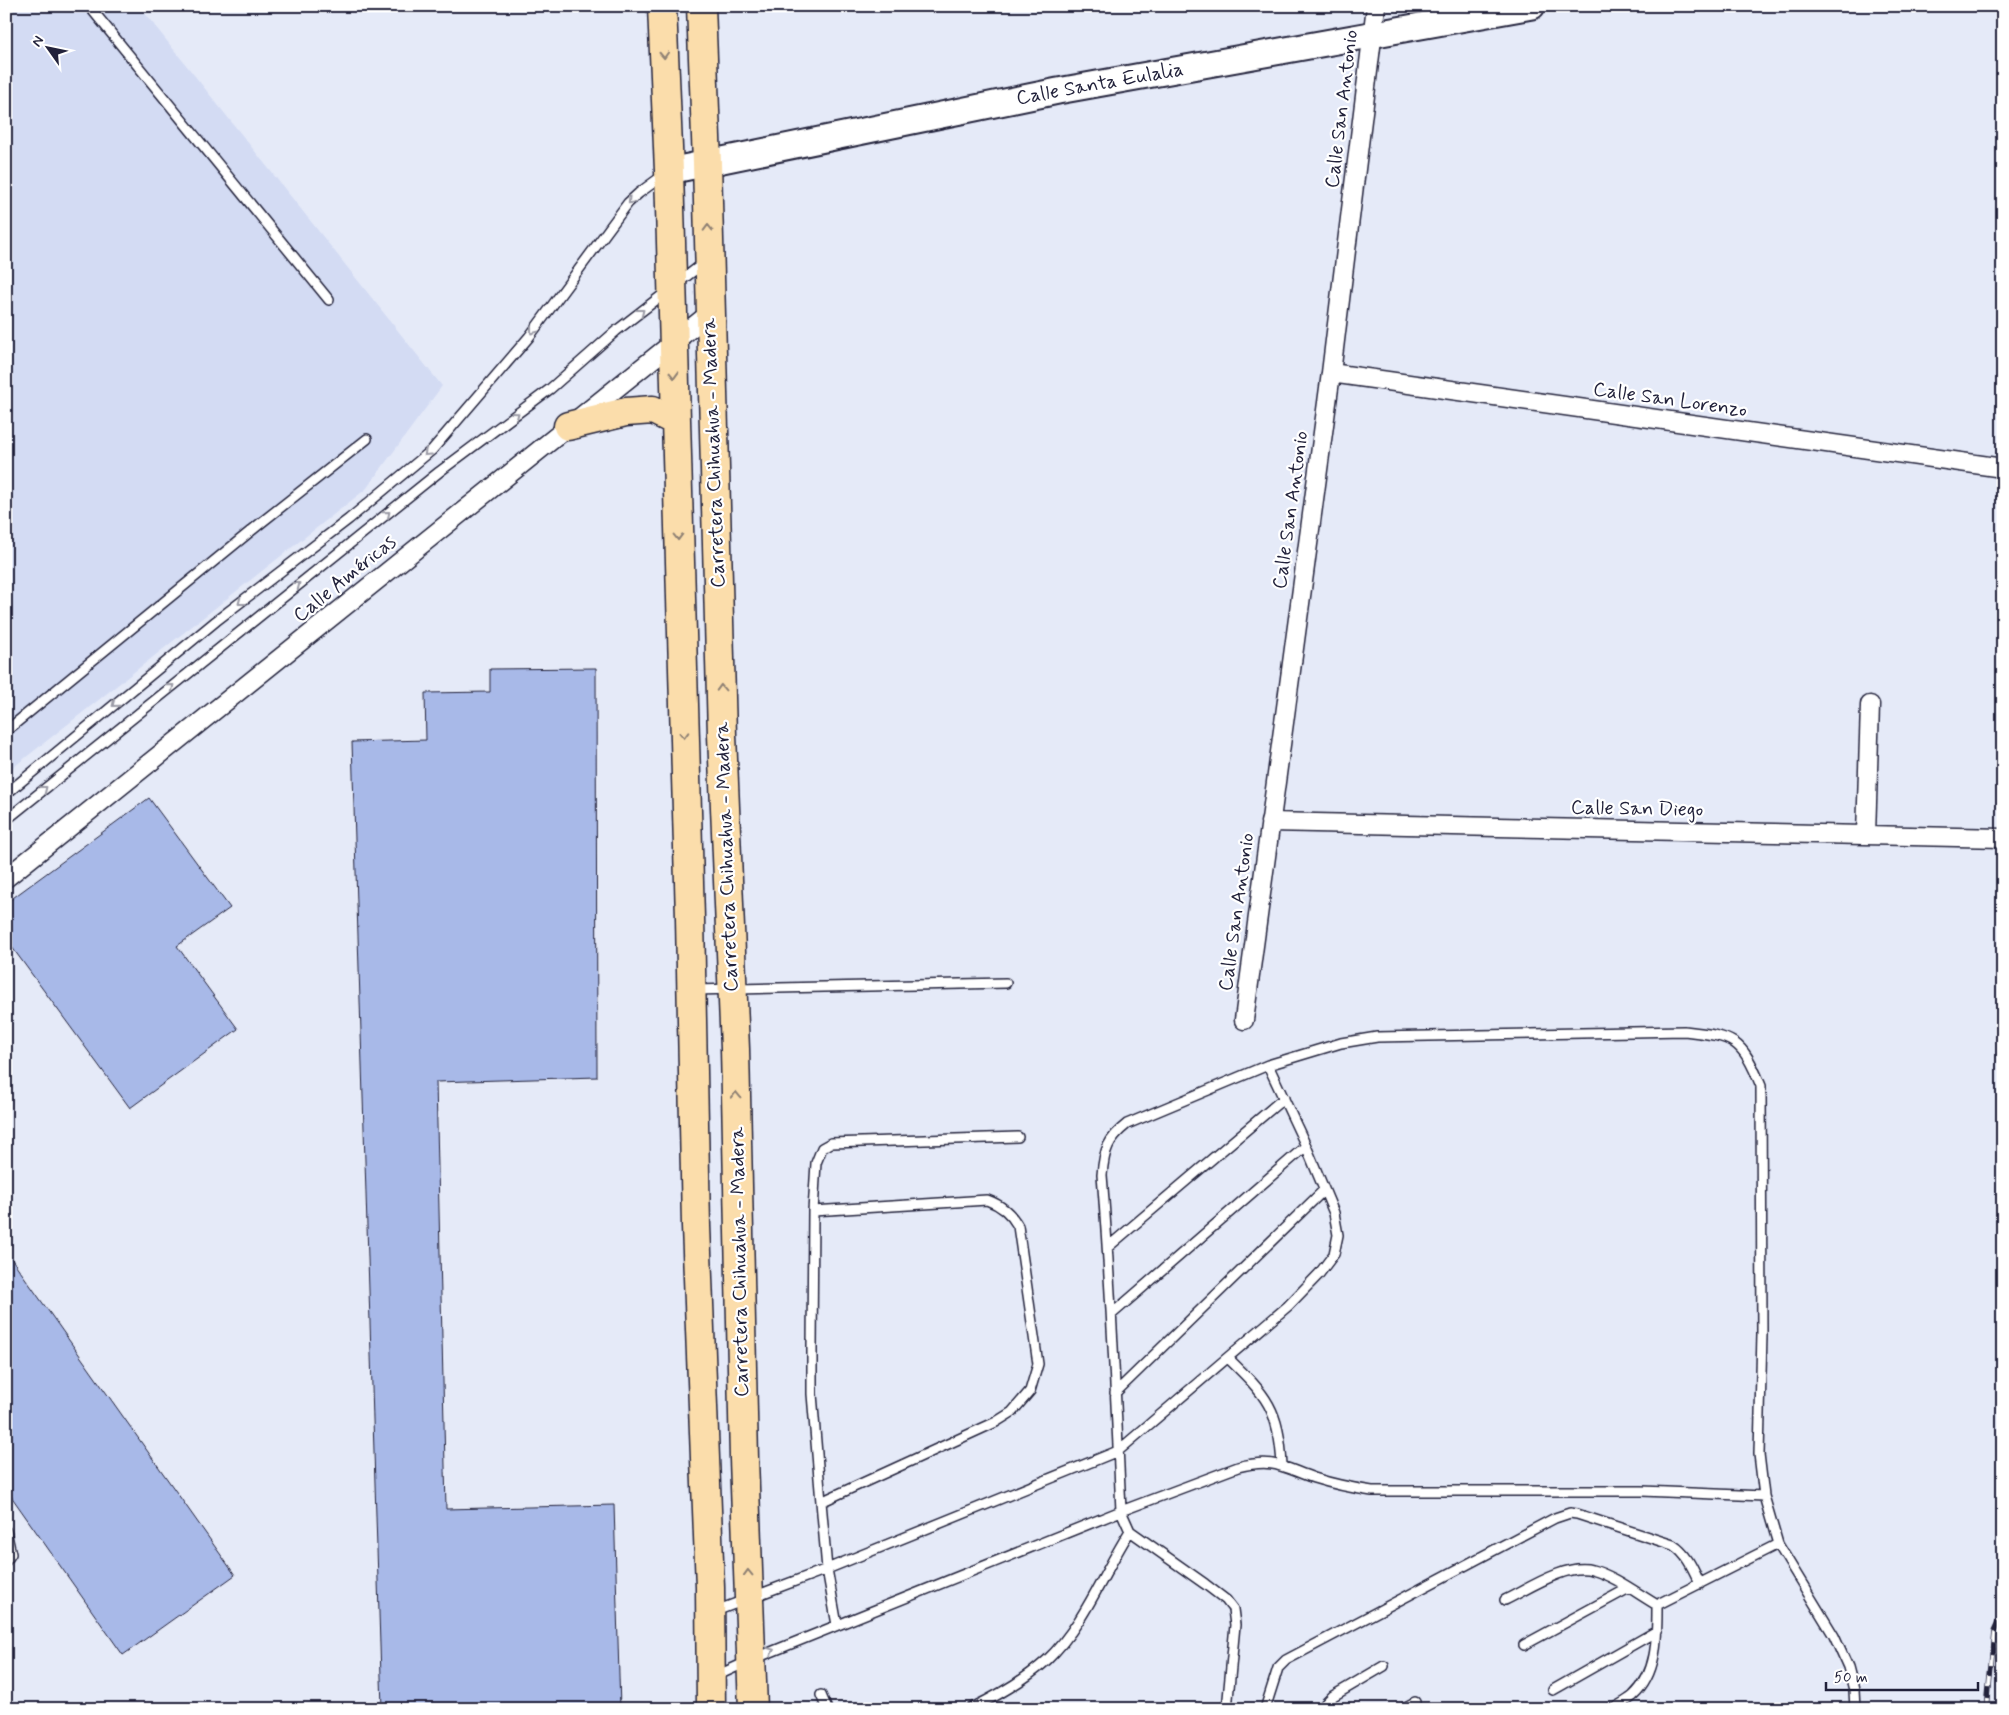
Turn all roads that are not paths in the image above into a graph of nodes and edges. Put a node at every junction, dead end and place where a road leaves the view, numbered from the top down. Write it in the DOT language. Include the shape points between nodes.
graph roads {
  1 [pos="89,6"];
  2 [pos="662,6"];
  3 [pos="701,6"];
  4 [pos="1376,6"];
  5 [pos="1532,6"];
  6 [pos="1373,36"];
  7 [pos="707,163"];
  8 [pos="669,171"];
  9 [pos="709,259"];
  10 [pos="672,288"];
  11 [pos="328,300"];
  12 [pos="710,313"];
  13 [pos="673,342"];
  14 [pos="1331,373"];
  15 [pos="675,422"];
  16 [pos="568,426"];
  17 [pos="367,439"];
  18 [pos="2003,468"];
  19 [pos="1870,705"];
  20 [pos="6,731"];
  21 [pos="6,794"];
  22 [pos="6,820"];
  23 [pos="1270,822"];
  24 [pos="1866,835"];
  25 [pos="2003,838"];
  26 [pos="6,878"];
  27 [pos="1006,983"];
  28 [pos="733,988"];
  29 [pos="691,990"];
  30 [pos="1244,1020"];
  31 [pos="1268,1065"];
  32 [pos="1284,1098"];
  33 [pos="1018,1137"];
  34 [pos="1306,1146"];
  35 [pos="1324,1190"];
  36 [pos="740,1211"];
  37 [pos="813,1211"];
  38 [pos="696,1226"];
  39 [pos="1108,1248"];
  40 [pos="698,1295"];
  41 [pos="740,1295"];
  42 [pos="1112,1314"];
  43 [pos="1228,1358"];
  44 [pos="1116,1393"];
  45 [pos="1118,1451"];
  46 [pos="1282,1465"];
  47 [pos="1764,1496"];
  48 [pos="820,1502"];
  49 [pos="1121,1511"];
  50 [pos="6,1531"];
  51 [pos="1130,1531"];
  52 [pos="1778,1544"];
  53 [pos="6,1561"];
  54 [pos="828,1569"];
  55 [pos="1700,1584"];
  56 [pos="1629,1588"];
  57 [pos="749,1600"];
  58 [pos="1505,1600"];
  59 [pos="1657,1605"];
  60 [pos="710,1613"];
  61 [pos="837,1625"];
  62 [pos="1657,1631"];
  63 [pos="1524,1645"];
  64 [pos="751,1660"];
  65 [pos="1384,1666"];
  66 [pos="711,1678"];
  67 [pos="1553,1690"];
  68 [pos="820,1695"];
  69 [pos="1415,1702"];
  70 [pos="711,1709"];
  71 [pos="753,1709"];
  72 [pos="827,1709"];
  73 [pos="970,1709"];
  74 [pos="1227,1709"];
  75 [pos="1266,1709"];
  76 [pos="1320,1709"];
  77 [pos="1402,1709"];
  78 [pos="1613,1709"];
  79 [pos="1855,1709"];
  1 -- 11 [label="lane"];
  2 -- 8 [label="highway, Carretera Chihuahua - Madera, one-way"];
  3 -- 7 [label="highway, Carretera Chihuahua - Madera"];
  4 -- 6 [label="street, Calle San Antonio"];
  5 -- 6 [label="street, Calle Santa Eulalia"];
  6 -- 7 [label="street, Calle Santa Eulalia" via="1058,91"];
  6 -- 14 [label="street, Calle San Antonio"];
  7 -- 8 [label="street, Calle Santa Eulalia"];
  9 -- 7 [label="highway, Carretera Chihuahua - Madera, one-way"];
  8 -- 10 [label="highway, Carretera Chihuahua - Madera"];
  8 -- 21 [label="lane, one-way" via="628,203 528,337 432,450 349,519 216,621"];
  9 -- 10 [label="lane"];
  9 -- 12 [label="highway, Carretera Chihuahua - Madera"];
  10 -- 13 [label="highway, Carretera Chihuahua - Madera"];
  22 -- 10 [label="lane, one-way" via="439,472 550,389 616,331"];
  12 -- 13 [label="street, Calle Américas"];
  28 -- 12 [label="highway, Carretera Chihuahua - Madera, one-way"];
  13 -- 15 [label="highway, Carretera Chihuahua - Madera, one-way"];
  13 -- 16 [label="street, Calle Américas"];
  14 -- 18 [label="street, Calle San Lorenzo"];
  14 -- 23 [label="street, Calle San Antonio"];
  15 -- 16 [label="highway" via="654,410 626,412"];
  15 -- 29 [label="highway, Carretera Chihuahua - Madera, one-way"];
  16 -- 26 [label="street, Calle Américas"];
  17 -- 20 [label="lane"];
  19 -- 24 [label="street"];
  23 -- 24 [label="street, Calle San Diego"];
  23 -- 30 [label="street, Calle San Antonio"];
  24 -- 25 [label="street, Calle San Diego"];
  27 -- 28 [label="lane"];
  28 -- 29 [label="lane"];
  36 -- 28 [label="highway, Carretera Chihuahua - Madera, one-way"];
  29 -- 38 [label="highway, Carretera Chihuahua - Madera"];
  31 -- 32 [label="lane"];
  31 -- 39 [label="lane" via="1127,1124 1116,1133 1108,1144 1102,1174"];
  31 -- 47 [label="lane" via="1341,1043 1377,1037 1684,1031 1718,1035 1737,1044 1750,1059 1760,1086 1762,1334 1759,1454"];
  32 -- 34 [label="lane"];
  32 -- 39 [label="lane"];
  33 -- 37 [label="lane" via="831,1143 822,1148 816,1163"];
  34 -- 35 [label="lane"];
  34 -- 42 [label="lane"];
  35 -- 43 [label="lane" via="1334,1213 1338,1235 1334,1254 1288,1306"];
  35 -- 44 [label="lane"];
  36 -- 38 [label="highway" via="721,1230 705,1230"];
  36 -- 41 [label="highway, Carretera Chihuahua - Madera"];
  37 -- 48 [label="lane" via="812,1385"];
  37 -- 48 [label="lane" via="987,1200 1004,1208 1018,1226 1038,1364 1030,1391 1012,1412"];
  38 -- 40 [label="highway, Carretera Chihuahua - Madera"];
  39 -- 42 [label="lane"];
  40 -- 41 [label="highway" via="720,1284"];
  40 -- 60 [label="highway, Carretera Chihuahua - Madera"];
  57 -- 41 [label="highway, Carretera Chihuahua - Madera, one-way"];
  42 -- 44 [label="lane"];
  43 -- 45 [label="lane"];
  43 -- 46 [label="lane" via="1264,1396 1276,1418"];
  44 -- 45 [label="lane"];
  45 -- 49 [label="lane"];
  45 -- 54 [label="lane"];
  46 -- 47 [label="lane" via="1343,1487 1372,1491 1642,1491"];
  46 -- 49 [label="lane" via="1268,1463 1238,1467"];
  47 -- 52 [label="lane"];
  48 -- 54 [label="lane"];
  49 -- 51 [label="lane"];
  49 -- 61 [label="lane"];
  50 -- 53 [label="lane" via="11,1554"];
  51 -- 73 [label="lane" via="1079,1620 1048,1660 1018,1682"];
  51 -- 74 [label="lane" via="1205,1584 1233,1609 1235,1625"];
  52 -- 55 [label="lane"];
  52 -- 79 [label="lane" via="1834,1636 1848,1667"];
  54 -- 57 [label="lane"];
  54 -- 61 [label="lane"];
  55 -- 59 [label="lane"];
  55 -- 75 [label="lane" via="1687,1559 1673,1545 1570,1513 1286,1660 1278,1668"];
  56 -- 58 [label="lane" via="1592,1570 1578,1568 1557,1574"];
  56 -- 59 [label="lane"];
  56 -- 63 [label="lane"];
  57 -- 60 [label="lane"];
  57 -- 64 [label="highway, Carretera Chihuahua - Madera"];
  59 -- 62 [label="lane"];
  60 -- 66 [label="highway, Carretera Chihuahua - Madera"];
  64 -- 61 [label="lane, one-way"];
  62 -- 67 [label="lane"];
  62 -- 78 [label="lane" via="1653,1664 1644,1682 1632,1696"];
  64 -- 66 [label="lane"];
  64 -- 71 [label="highway, Carretera Chihuahua - Madera"];
  65 -- 76 [label="lane" via="1333,1696"];
  66 -- 70 [label="highway, Carretera Chihuahua - Madera"];
  68 -- 72 [label="lane"];
  69 -- 77 [label="lane"];
}
